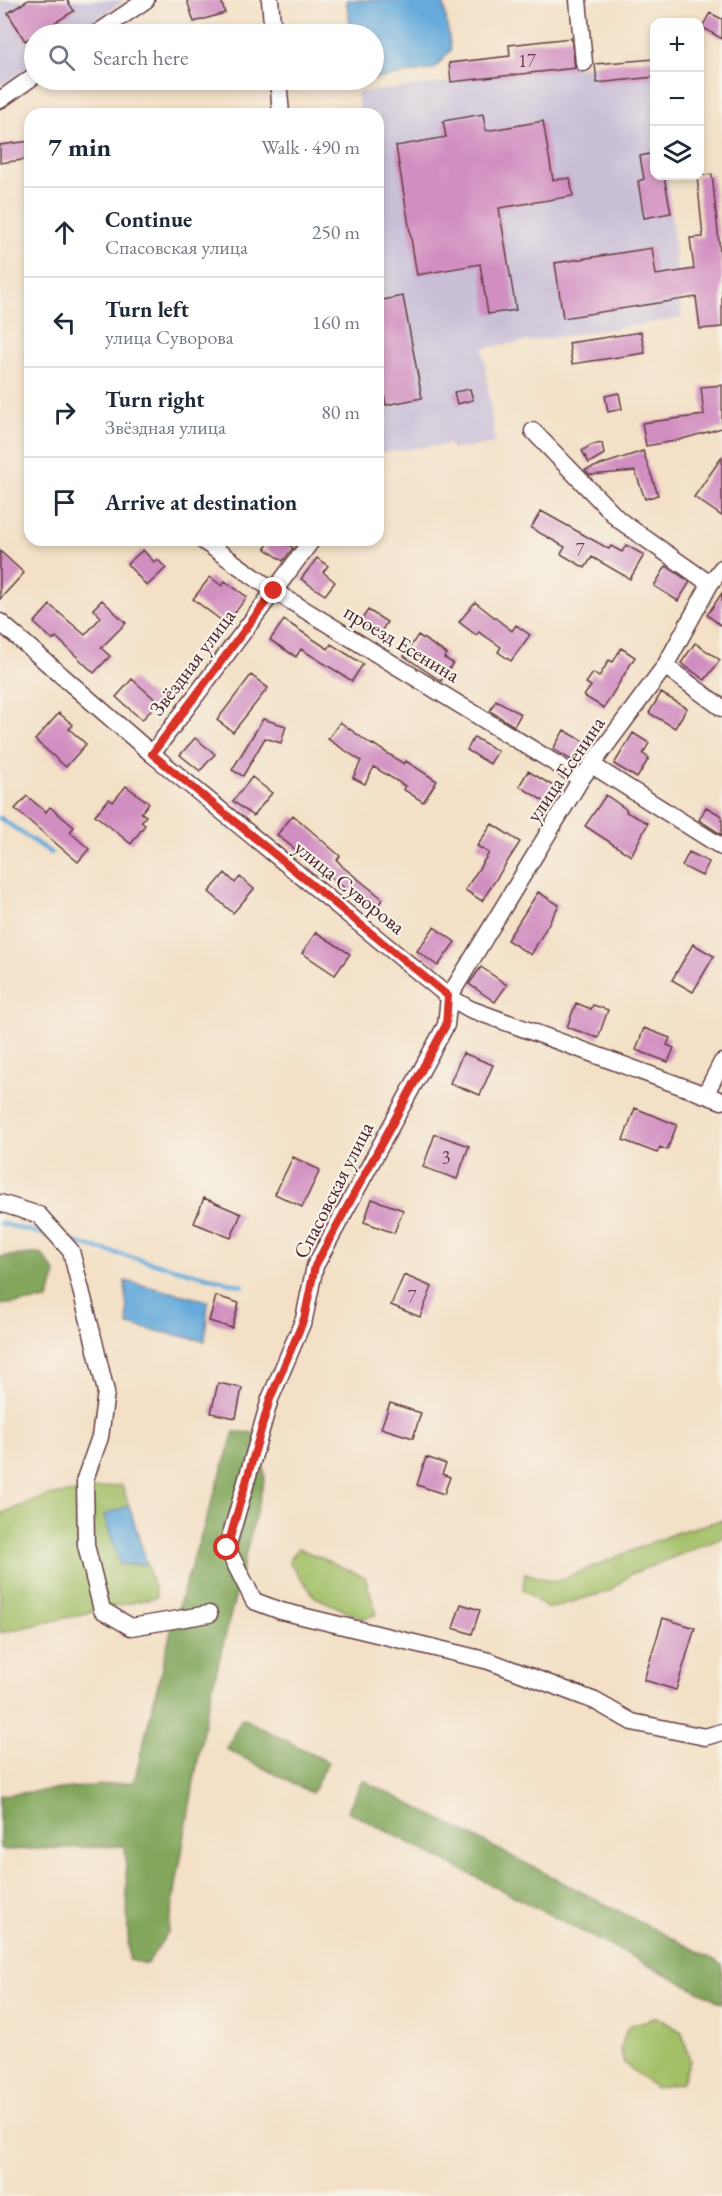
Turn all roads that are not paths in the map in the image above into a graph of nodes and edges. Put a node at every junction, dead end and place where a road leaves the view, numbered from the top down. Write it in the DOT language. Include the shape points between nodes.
graph roads {
  1 [pos="146,0"];
  2 [pos="270,0"];
  3 [pos="578,0"];
  4 [pos="111,24"];
  5 [pos="272,24"];
  6 [pos="584,63"];
  7 [pos="24,83"];
  8 [pos="279,90"];
  9 [pos="0,100"];
  10 [pos="280,108"];
  11 [pos="533,431"];
  12 [pos="210,546"];
  13 [pos="308,546"];
  14 [pos="722,568"];
  15 [pos="710,585"];
  16 [pos="274,591"];
  17 [pos="0,622"];
  18 [pos="665,666"];
  19 [pos="722,708"];
  20 [pos="152,754"];
  21 [pos="592,765"];
  22 [pos="581,779"];
  23 [pos="722,847"];
  24 [pos="448,996"];
  25 [pos="722,1062"];
  26 [pos="705,1095"];
  27 [pos="722,1101"];
  28 [pos="0,1203"];
  29 [pos="209,1614"];
  30 [pos="722,1732"];
  1 -- 4 [label="street"];
  2 -- 5 [label="street"];
  3 -- 6 [label="street"];
  7 -- 9 [label="street"];
  8 -- 10 [label="street"];
  11 -- 15 [label="street" via="619,520"];
  12 -- 16 [label="street, проезд Есенина"];
  13 -- 16 [label="street, Звёздная улица"];
  14 -- 15 [label="street, улица Есенина"];
  15 -- 18 [label="street, улица Есенина"];
  16 -- 20 [label="street, Звёздная улица"];
  16 -- 22 [label="street, проезд Есенина"];
  17 -- 20 [label="street, улица Суворова"];
  18 -- 19 [label="street"];
  18 -- 21 [label="street, улица Есенина"];
  20 -- 24 [label="street, улица Суворова"];
  21 -- 22 [label="street, улица Есенина"];
  21 -- 23 [label="street"];
  22 -- 24 [label="street, улица Есенина"];
  24 -- 26 [label="street, улица Суворова" via="470,1009"];
  24 -- 30 [label="street, Спасовская улица" via="446,1025 315,1266 304,1319 270,1399 227,1548 254,1601 281,1611 489,1661 595,1701 632,1722 705,1737"];
  25 -- 26 [label="street"];
  26 -- 27 [label="street, улица Суворова"];
  28 -- 29 [label="street" via="39,1215 71,1251 106,1392 100,1437 85,1479 86,1545 102,1610 131,1627"];
}
